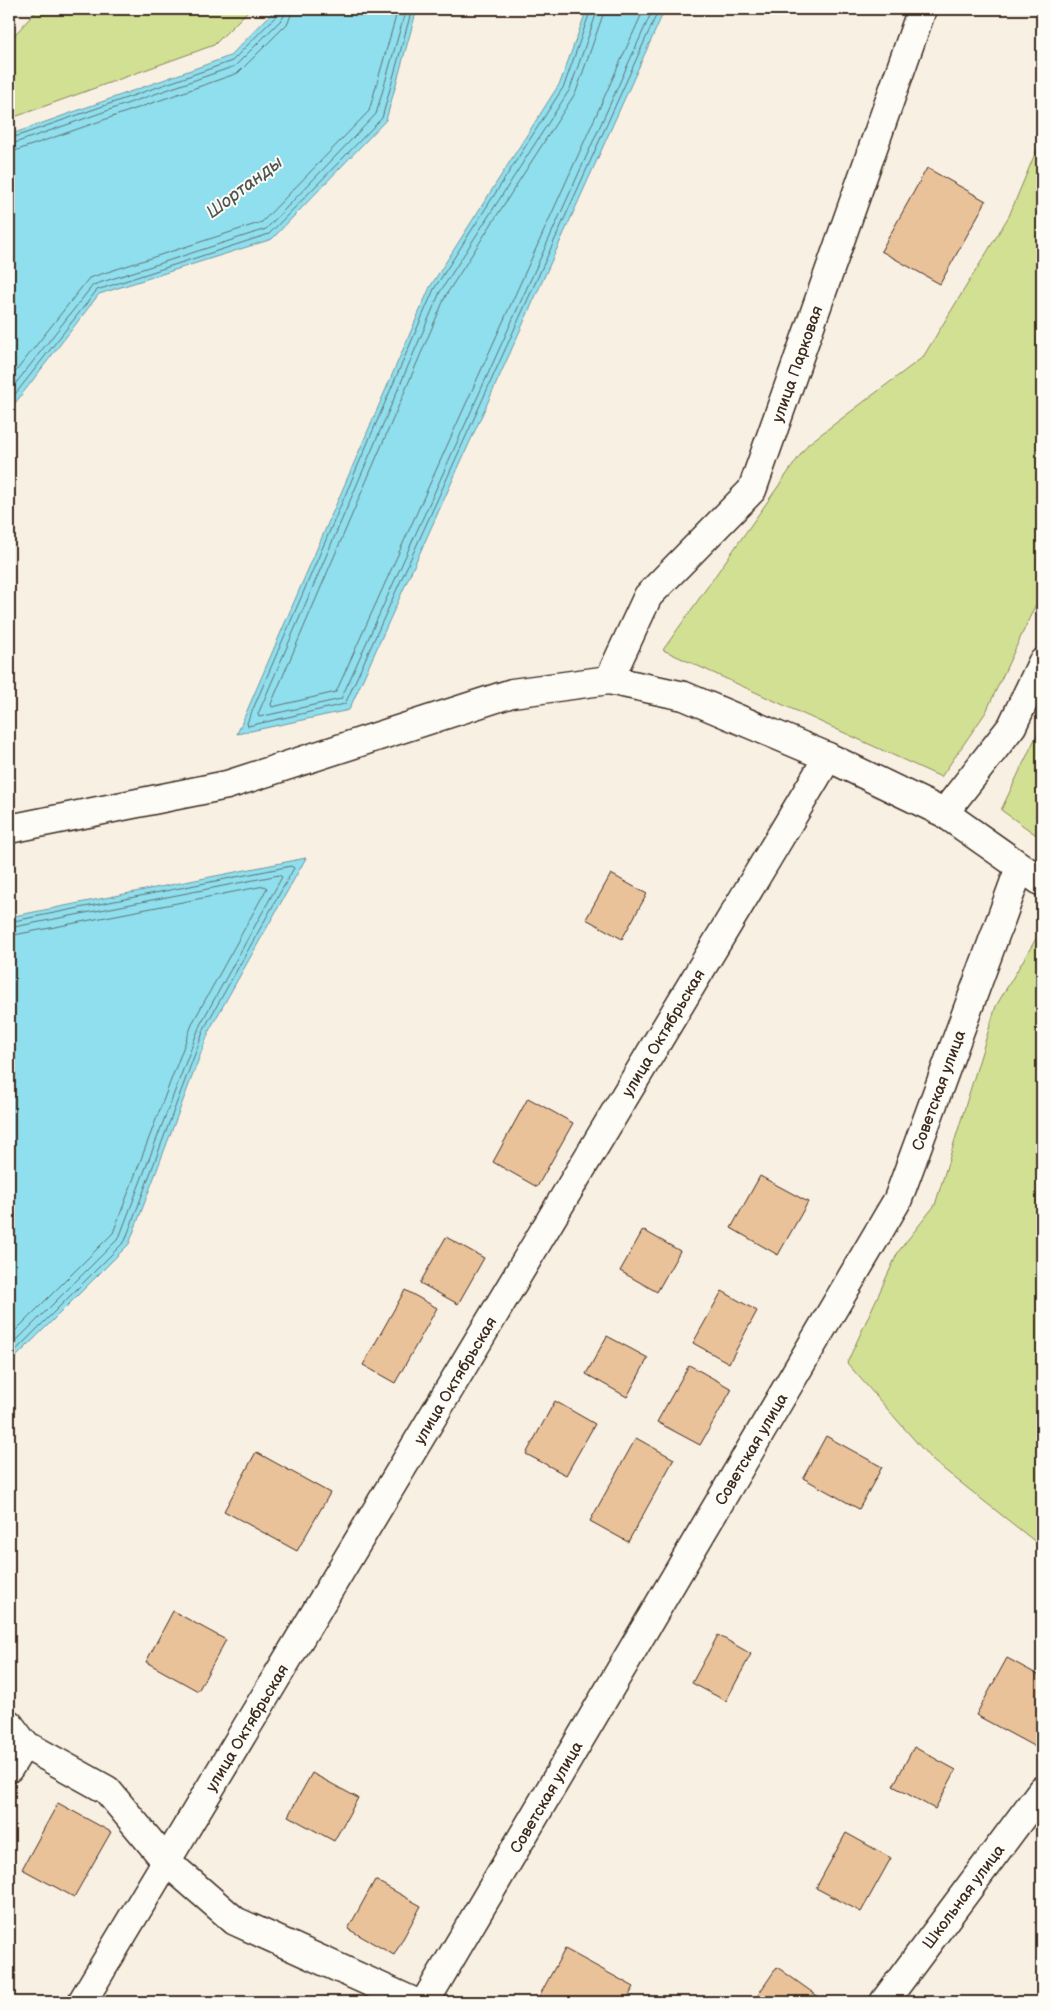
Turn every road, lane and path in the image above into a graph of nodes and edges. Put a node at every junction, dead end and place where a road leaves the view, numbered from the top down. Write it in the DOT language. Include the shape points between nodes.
graph roads {
  1 [pos="922,9"];
  2 [pos="1042,663"];
  3 [pos="609,680"];
  4 [pos="828,757"];
  5 [pos="944,813"];
  6 [pos="9,829"];
  7 [pos="1031,875"];
  8 [pos="16,1734"];
  9 [pos="9,1768"];
  10 [pos="1042,1790"];
  11 [pos="166,1861"];
  12 [pos="82,2002"];
  13 [pos="414,2002"];
  14 [pos="425,2002"];
  15 [pos="884,2002"];
  1 -- 3 [label="street, улица Парковая" via="752,490 648,596"];
  2 -- 5 [label="street" via="1012,726"];
  3 -- 4 [label="street" via="684,696"];
  3 -- 6 [label="street" via="512,693 227,785"];
  4 -- 5 [label="street"];
  4 -- 11 [label="street, улица Октябрьская"];
  5 -- 7 [label="street"];
  7 -- 14 [label="street, Советская улица" via="898,1199"];
  8 -- 9 [label="street"];
  8 -- 11 [label="street" via="106,1790"];
  10 -- 15 [label="street, Школьная улица"];
  11 -- 12 [label="street, улица Октябрьская"];
  11 -- 13 [label="street" via="235,1921"];
}
